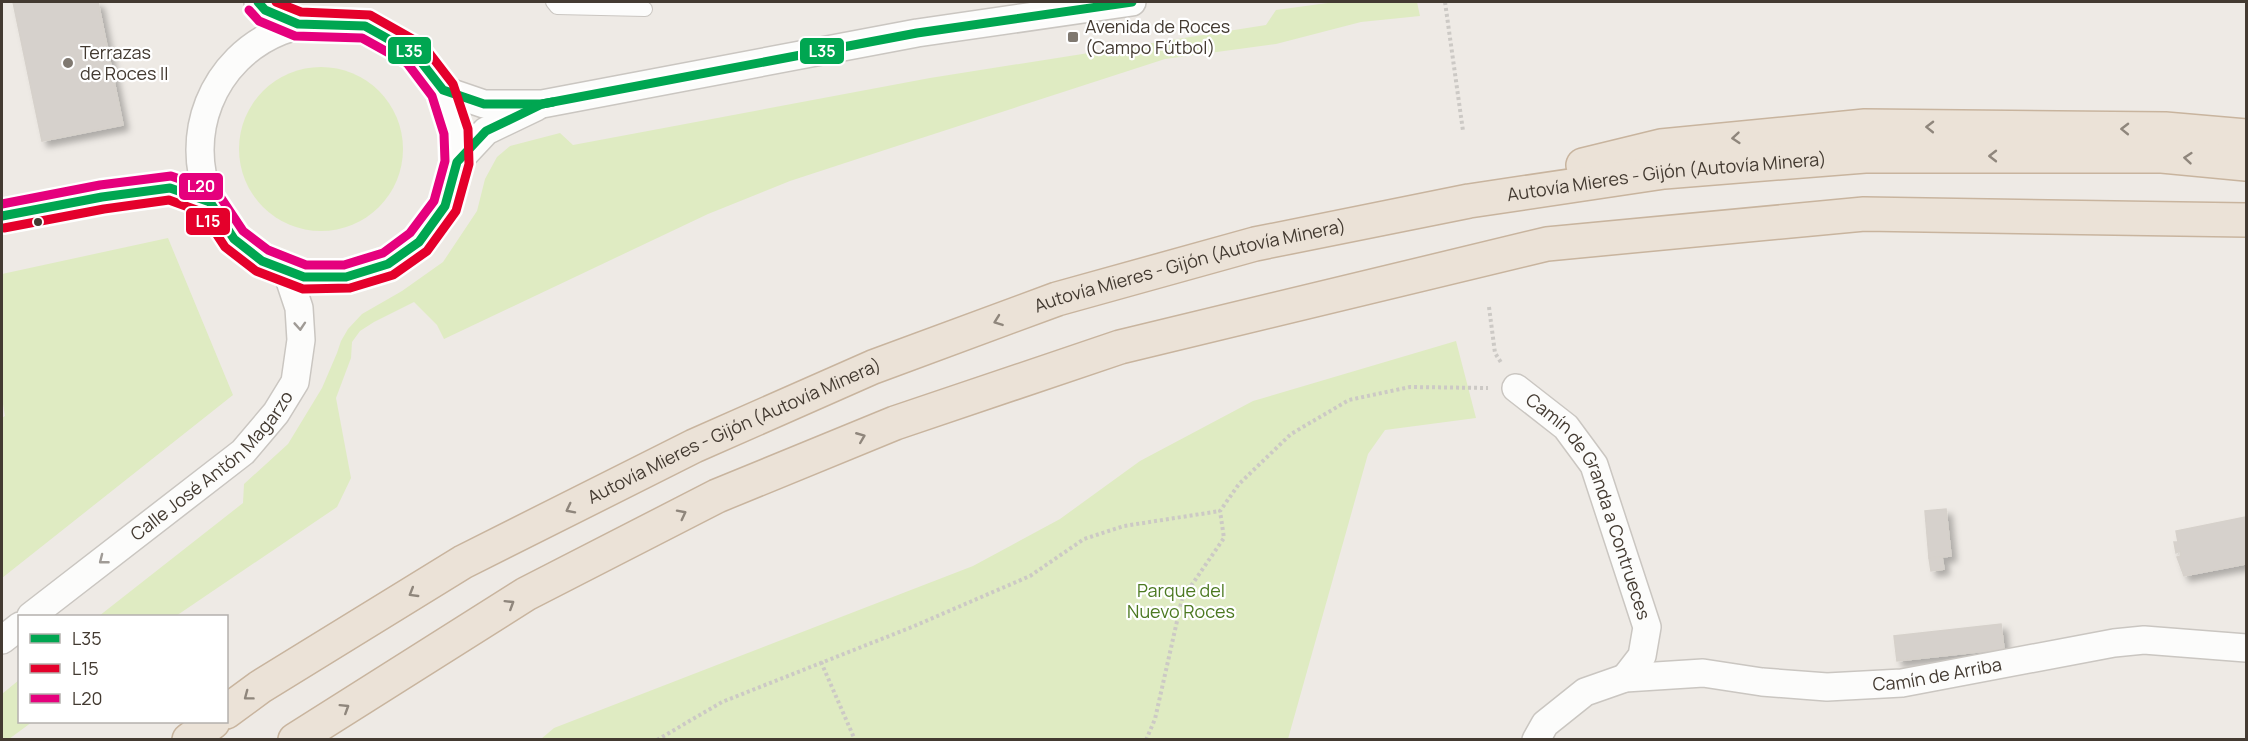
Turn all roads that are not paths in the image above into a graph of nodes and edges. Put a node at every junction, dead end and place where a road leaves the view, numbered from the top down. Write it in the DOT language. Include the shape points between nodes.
graph roads {
  1 [pos="258,2"];
  2 [pos="284,2"];
  3 [pos="553,2"];
  4 [pos="1132,2"];
  5 [pos="645,9"];
  6 [pos="298,24"];
  7 [pos="443,90"];
  8 [pos="542,104"];
  9 [pos="2247,136"];
  10 [pos="457,162"];
  11 [pos="2247,164"];
  12 [pos="210,202"];
  13 [pos="2,216"];
  14 [pos="2247,220"];
  15 [pos="1255,244"];
  16 [pos="286,269"];
  17 [pos="1516,388"];
  18 [pos="32,615"];
  19 [pos="18,628"];
  20 [pos="2,640"];
  21 [pos="2247,648"];
  22 [pos="1625,678"];
  23 [pos="228,711"];
  24 [pos="212,723"];
  25 [pos="189,740"];
  26 [pos="295,740"];
  27 [pos="1536,740"];
  1 -- 6 [label="street" via="265,10"];
  2 -- 6 [label="lane"];
  3 -- 5 [label="lane" via="557,7"];
  4 -- 8 [label="street" via="917,33"];
  6 -- 7 [label="street" via="365,27 415,54"];
  6 -- 12 [label="street" via="257,42 224,74 204,114 199,158"];
  7 -- 8 [label="street" via="484,104"];
  7 -- 10 [label="street" via="456,132"];
  8 -- 10 [label="street" via="486,131"];
  9 -- 15 [label="highway, one-way" via="2165,129 1865,126 1661,146"];
  10 -- 16 [label="street" via="445,206 419,242 388,264 346,278 304,277"];
  11 -- 15 [label="highway, Autovía Mieres - Gijón (Autovía Minera), one-way" via="2162,156 1865,156 1664,172 1469,201"];
  12 -- 13 [label="street" via="170,188 153,189"];
  12 -- 16 [label="street" via="234,239 262,261"];
  26 -- 14 [label="highway, one-way" via="526,594 717,496 895,423 1120,347 1547,244 1864,214"];
  15 -- 23 [label="highway, Autovía Mieres - Gijón (Autovía Minera), one-way" via="1057,299 873,367 694,446 463,562"];
  16 -- 18 [label="street, Calle José Antón Magarzo, one-way" via="299,308 301,340 295,382 276,412 243,452"];
  17 -- 22 [label="street, Camín de Granda a Contrueces" via="1566,427 1594,465 1647,627 1642,656"];
  19 -- 20 [label="street"];
  21 -- 22 [label="street, Camín de Arriba" via="2144,639 1902,682 1827,687 1703,673"];
  22 -- 27 [label="street, Camín de Arriba" via="1585,692 1545,724"];
  24 -- 25 [label="highway"];
}
